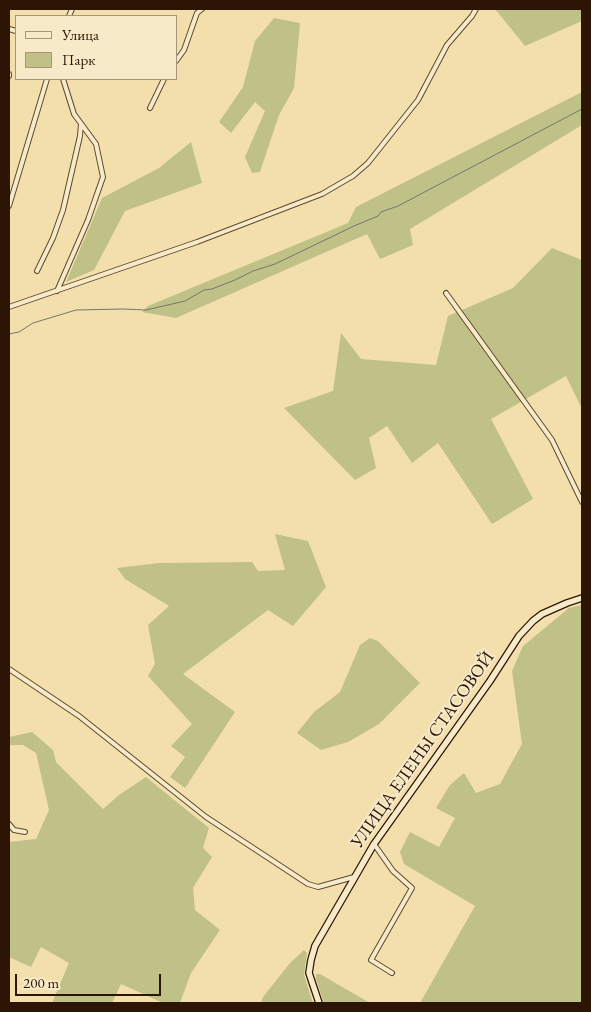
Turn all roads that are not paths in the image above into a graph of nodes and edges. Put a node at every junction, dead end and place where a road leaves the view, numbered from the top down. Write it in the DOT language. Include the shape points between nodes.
graph roads {
  1 [pos="202,9"];
  2 [pos="476,9"];
  3 [pos="178,58"];
  4 [pos="47,80"];
  5 [pos="63,80"];
  6 [pos="164,80"];
  7 [pos="150,108"];
  8 [pos="81,124"];
  9 [pos="9,206"];
  10 [pos="37,271"];
  11 [pos="57,291"];
  12 [pos="446,293"];
  13 [pos="9,307"];
  14 [pos="582,502"];
  15 [pos="582,598"];
  16 [pos="9,669"];
  17 [pos="9,824"];
  18 [pos="25,832"];
  19 [pos="374,844"];
  20 [pos="354,877"];
  21 [pos="392,973"];
  22 [pos="319,1003"];
  1 -- 3 [label="street" via="197,13"];
  2 -- 11 [label="street" via="447,46 418,100 368,163 353,176 322,194"];
  4 -- 9 [label="street"];
  5 -- 8 [label="street" via="74,114"];
  6 -- 7 [label="street"];
  8 -- 10 [label="street" via="63,210"];
  8 -- 11 [label="street" via="96,144 102,177 88,220"];
  11 -- 13 [label="street"];
  12 -- 14 [label="street" via="552,440"];
  15 -- 19 [label="main road, УЛИЦА ЕЛЕНЫ СТАСОВОЙ" via="542,614 519,636"];
  16 -- 20 [label="street" via="79,716 206,817 308,884 318,887"];
  17 -- 18 [label="street" via="14,830"];
  19 -- 20 [label="main road, УЛИЦА ЕЛЕНЫ СТАСОВОЙ"];
  19 -- 21 [label="street" via="393,871 412,888 371,960"];
  20 -- 22 [label="main road, УЛИЦА ЕЛЕНЫ СТАСОВОЙ" via="310,960 309,973"];
}
